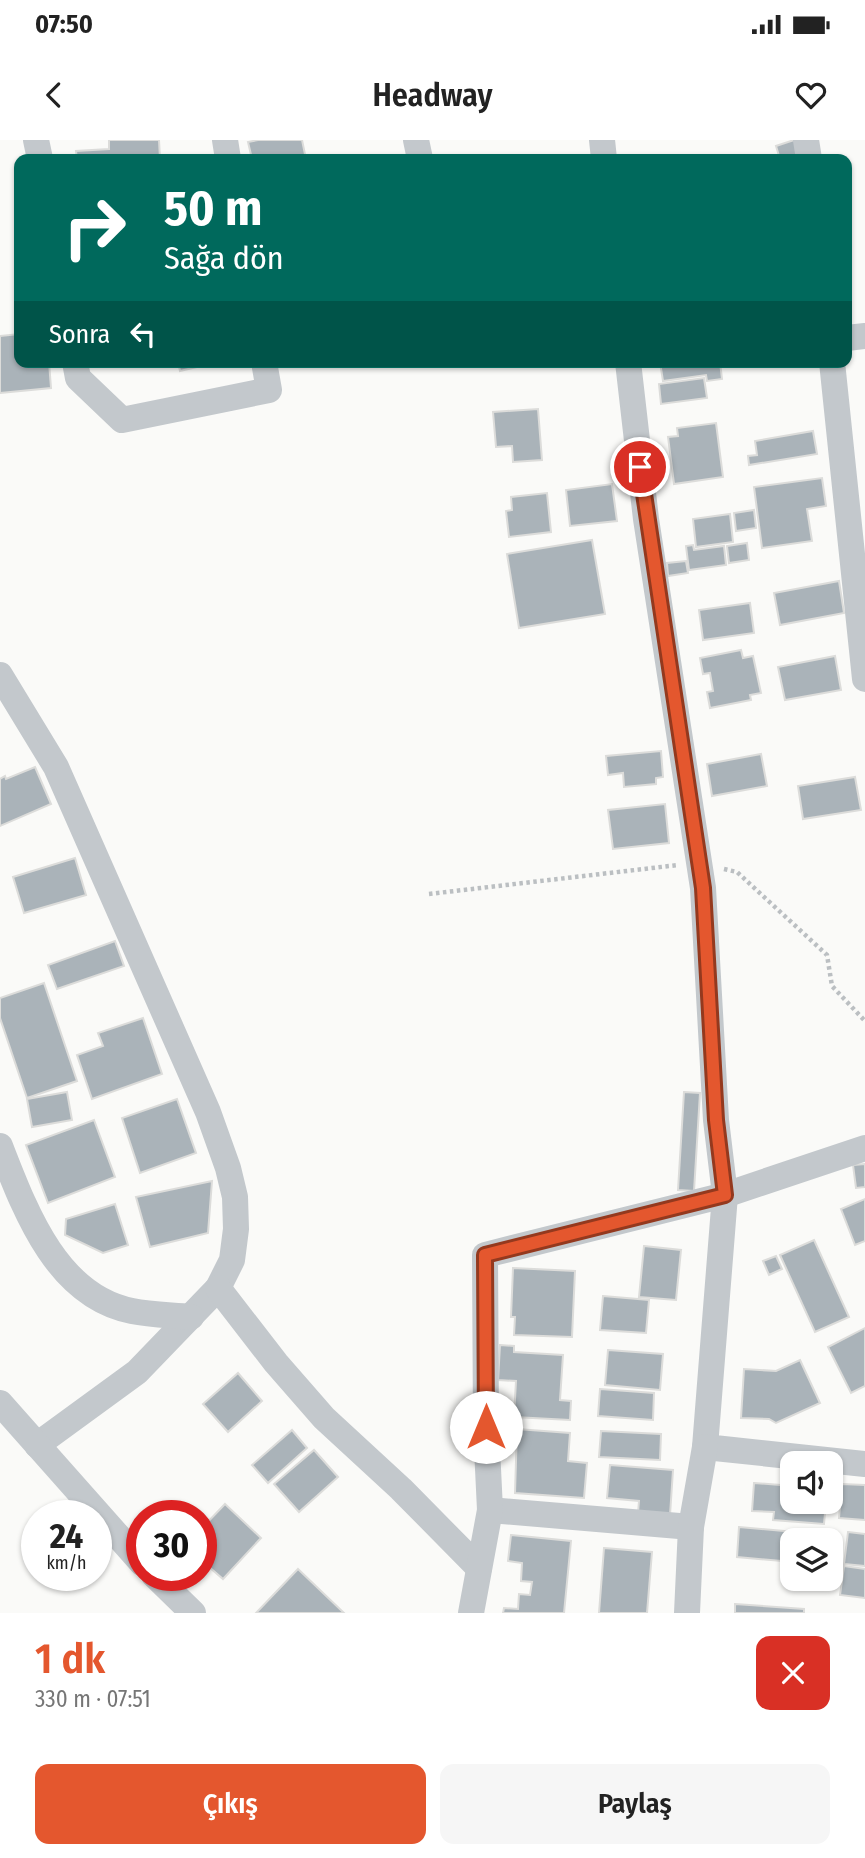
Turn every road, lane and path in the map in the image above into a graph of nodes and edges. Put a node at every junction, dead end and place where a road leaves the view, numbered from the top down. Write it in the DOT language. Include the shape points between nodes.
graph roads {
  1 [pos="76,368"];
  2 [pos="265,368"];
  3 [pos="629,368"];
  4 [pos="833,368"];
  5 [pos="0,675"];
  6 [pos="865,679"];
  7 [pos="699,862"];
  8 [pos="429,894"];
  9 [pos="865,1021"];
  10 [pos="0,1146"];
  11 [pos="865,1148"];
  12 [pos="725,1195"];
  13 [pos="218,1289"];
  14 [pos="191,1317"];
  15 [pos="0,1403"];
  16 [pos="865,1443"];
  17 [pos="37,1445"];
  18 [pos="705,1447"];
  19 [pos="780,1455"];
  20 [pos="843,1455"];
  21 [pos="843,1461"];
  22 [pos="865,1464"];
  23 [pos="490,1510"];
  24 [pos="691,1527"];
  25 [pos="126,1545"];
  26 [pos="480,1568"];
  27 [pos="170,1591"];
  28 [pos="193,1613"];
  29 [pos="471,1613"];
  30 [pos="687,1613"];
  1 -- 2 [label="street" via="78,378 122,420 269,390"];
  3 -- 7 [label="street" via="646,519"];
  4 -- 6 [label="street"];
  5 -- 13 [label="street" via="56,767 208,1112 228,1168 236,1229 232,1260"];
  7 -- 8 [label="path"];
  7 -- 9 [label="path" via="737,872 827,955 832,986"];
  7 -- 12 [label="street"];
  10 -- 14 [label="street" via="47,1249 74,1280 130,1311"];
  11 -- 12 [label="street"];
  12 -- 18 [label="street"];
  12 -- 23 [label="street" via="485,1255"];
  13 -- 14 [label="street"];
  13 -- 26 [label="street" via="324,1419"];
  14 -- 17 [label="street" via="137,1372"];
  15 -- 17 [label="street"];
  16 -- 20 [label="street"];
  17 -- 25 [label="street"];
  18 -- 19 [label="street"];
  18 -- 24 [label="street"];
  21 -- 22 [label="street"];
  23 -- 24 [label="street"];
  23 -- 26 [label="street"];
  24 -- 30 [label="street"];
  26 -- 29 [label="street"];
  27 -- 28 [label="street"];
}
